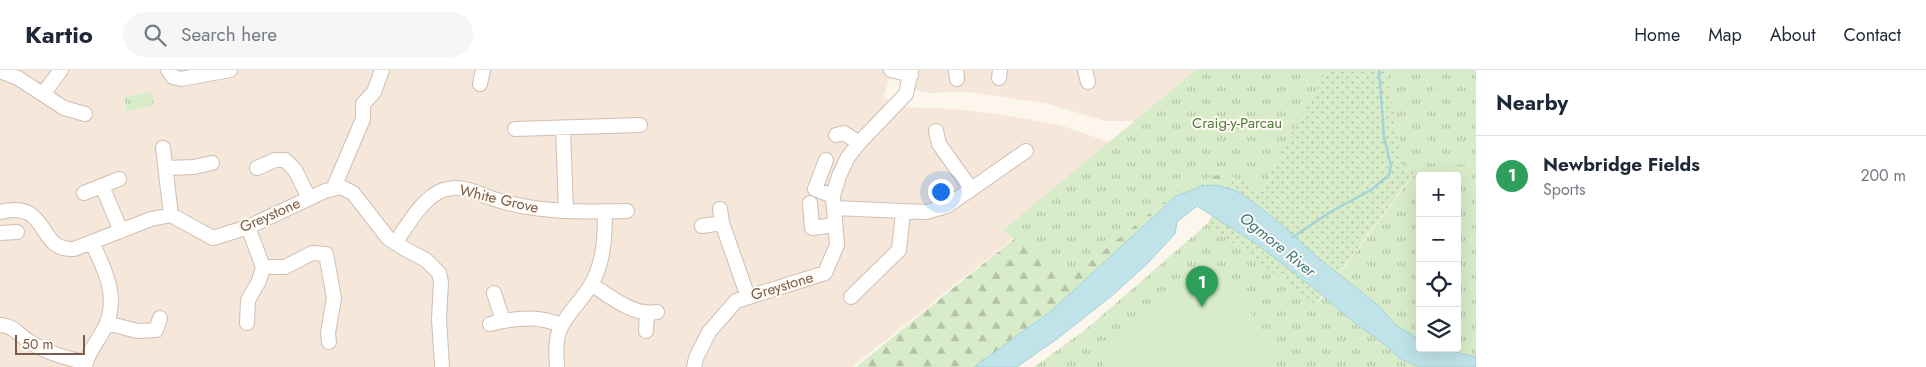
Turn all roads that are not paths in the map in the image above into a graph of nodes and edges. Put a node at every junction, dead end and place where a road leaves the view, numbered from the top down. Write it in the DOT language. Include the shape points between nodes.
graph roads {
  1 [pos="61,70"];
  2 [pos="168,70"];
  3 [pos="230,70"];
  4 [pos="483,70"];
  5 [pos="892,70"];
  6 [pos="0,71"];
  7 [pos="379,71"];
  8 [pos="911,72"];
  9 [pos="480,84"];
  10 [pos="44,94"];
  11 [pos="84,114"];
  12 [pos="640,125"];
  13 [pos="562,128"];
  14 [pos="515,129"];
  15 [pos="836,135"];
  16 [pos="935,140"];
  17 [pos="859,143"];
  18 [pos="163,148"];
  19 [pos="1026,151"];
  20 [pos="826,160"];
  21 [pos="212,163"];
  22 [pos="166,168"];
  23 [pos="257,168"];
  24 [pos="119,179"];
  25 [pos="102,186"];
  26 [pos="334,187"];
  27 [pos="971,189"];
  28 [pos="84,193"];
  29 [pos="309,198"];
  30 [pos="833,202"];
  31 [pos="810,203"];
  32 [pos="566,210"];
  33 [pos="605,211"];
  34 [pos="627,211"];
  35 [pos="0,212"];
  36 [pos="903,212"];
  37 [pos="172,215"];
  38 [pos="834,225"];
  39 [pos="702,226"];
  40 [pos="248,227"];
  41 [pos="121,231"];
  42 [pos="17,232"];
  43 [pos="0,233"];
  44 [pos="92,243"];
  45 [pos="395,243"];
  46 [pos="263,267"];
  47 [pos="591,284"];
  48 [pos="494,293"];
  49 [pos="748,297"];
  50 [pos="851,297"];
  51 [pos="160,318"];
  52 [pos="107,323"];
  53 [pos="247,323"];
  54 [pos="0,325"];
  55 [pos="562,325"];
  56 [pos="646,331"];
  57 [pos="329,342"];
  58 [pos="85,365"];
  59 [pos="442,367"];
  60 [pos="550,367"];
  61 [pos="557,367"];
  62 [pos="694,367"];
  1 -- 10 [label="street"];
  2 -- 3 [label="street" via="180,80"];
  4 -- 9 [label="street"];
  5 -- 8 [label="street"];
  6 -- 10 [label="street"];
  7 -- 26 [label="street" via="374,92 364,104 364,119"];
  8 -- 17 [label="street, Greystone" via="906,94"];
  10 -- 11 [label="street" via="64,108"];
  12 -- 13 [label="street"];
  13 -- 14 [label="street"];
  13 -- 32 [label="street"];
  15 -- 17 [label="street" via="844,133"];
  16 -- 27 [label="street"];
  17 -- 30 [label="street, Greystone" via="838,176"];
  18 -- 22 [label="street"];
  19 -- 27 [label="street"];
  20 -- 30 [label="street" via="816,190"];
  21 -- 22 [label="street"];
  22 -- 37 [label="street"];
  23 -- 29 [label="street" via="275,160 285,160 295,170"];
  24 -- 25 [label="street"];
  25 -- 28 [label="street"];
  25 -- 41 [label="street"];
  26 -- 29 [label="street, Greystone"];
  26 -- 45 [label="street" via="341,186 353,193 378,227"];
  27 -- 36 [label="street" via="947,206 926,212"];
  29 -- 40 [label="street, Greystone"];
  30 -- 36 [label="street"];
  30 -- 38 [label="street, Greystone"];
  31 -- 38 [label="street" via="812,228"];
  32 -- 33 [label="street, White Grove"];
  32 -- 45 [label="street, White Grove" via="526,206 464,188 446,189 423,204"];
  33 -- 34 [label="street, White Grove"];
  33 -- 47 [label="street" via="602,253"];
  35 -- 44 [label="street" via="15,209 28,212 49,239 66,250"];
  36 -- 50 [label="street" via="899,250"];
  37 -- 40 [label="street, Greystone" via="213,238"];
  37 -- 41 [label="street"];
  38 -- 49 [label="street, Greystone" via="837,245 825,273"];
  39 -- 49 [label="street" via="721,216"];
  40 -- 46 [label="street"];
  41 -- 44 [label="street"];
  42 -- 43 [label="street"];
  44 -- 52 [label="street" via="110,289"];
  45 -- 59 [label="street" via="426,260 438,272 441,282 438,319"];
  46 -- 53 [label="street" via="248,300"];
  46 -- 57 [label="street" via="285,266 312,253 326,254 334,298"];
  47 -- 55 [label="street"];
  47 -- 56 [label="street" via="638,312 652,313"];
  48 -- 55 [label="street" via="496,322 526,317"];
  49 -- 62 [label="street, Greystone" via="736,300 709,332"];
  51 -- 52 [label="street" via="156,330 137,331"];
  52 -- 58 [label="street"];
  54 -- 58 [label="street" via="13,328 43,349"];
  55 -- 61 [label="street" via="558,335"];
  60 -- 61 [label="street"];
}
